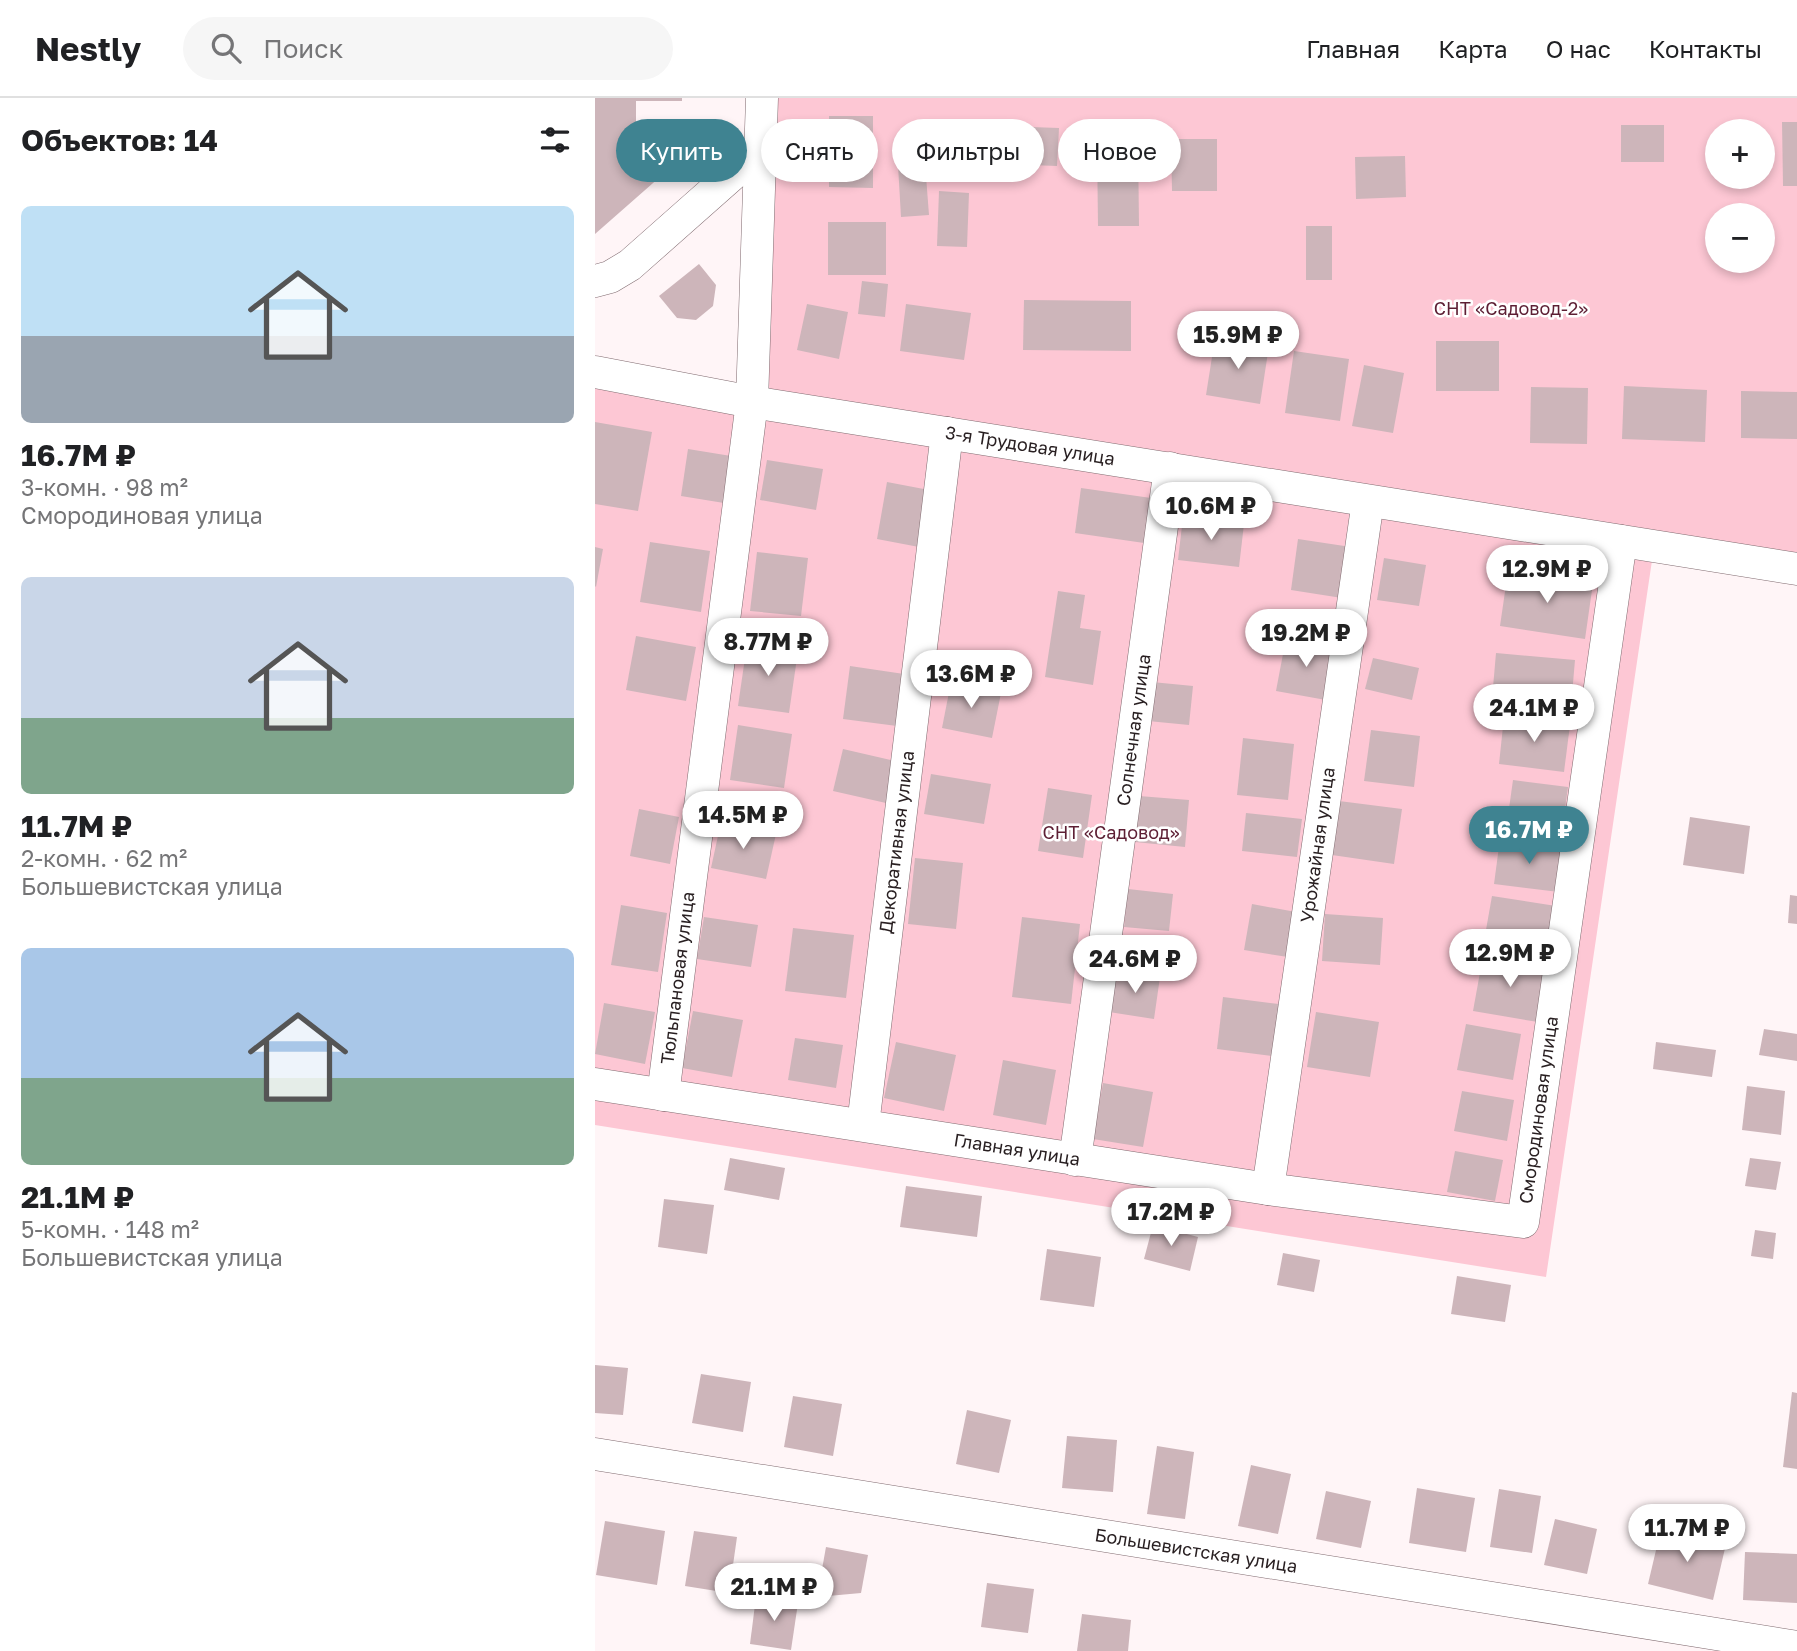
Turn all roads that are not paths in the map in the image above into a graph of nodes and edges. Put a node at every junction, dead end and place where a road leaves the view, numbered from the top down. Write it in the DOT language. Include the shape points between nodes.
graph roads {
  1 [pos="762,98"];
  2 [pos="760,150"];
  3 [pos="595,281"];
  4 [pos="595,372"];
  5 [pos="753,402"];
  6 [pos="947,433"];
  7 [pos="1170,467"];
  8 [pos="1368,501"];
  9 [pos="1621,541"];
  10 [pos="1797,569"];
  11 [pos="595,1084"];
  12 [pos="663,1094"];
  13 [pos="863,1125"];
  14 [pos="1075,1160"];
  15 [pos="1268,1189"];
  16 [pos="1523,1222"];
  17 [pos="595,1454"];
  18 [pos="1797,1647"];
  1 -- 2 [label="street, Тюльпановая улица"];
  2 -- 3 [label="street" via="630,265"];
  2 -- 5 [label="street, Тюльпановая улица"];
  4 -- 5 [label="street, 3-я Трудовая улица"];
  5 -- 6 [label="street, 3-я Трудовая улица"];
  5 -- 12 [label="street, Тюльпановая улица"];
  6 -- 7 [label="street, 3-я Трудовая улица"];
  6 -- 13 [label="street, Декоративная улица"];
  7 -- 8 [label="street, 3-я Трудовая улица"];
  7 -- 14 [label="street, Солнечная улица"];
  8 -- 9 [label="street, 3-я Трудовая улица"];
  8 -- 15 [label="street, Урожайная улица"];
  9 -- 10 [label="street, 3-я Трудовая улица"];
  9 -- 16 [label="street, Смородиновая улица"];
  11 -- 12 [label="street, Главная улица"];
  12 -- 13 [label="street, Главная улица"];
  13 -- 14 [label="street, Главная улица"];
  14 -- 15 [label="street, Главная улица"];
  15 -- 16 [label="street, Главная улица"];
  17 -- 18 [label="street, Большевистская улица"];
}
